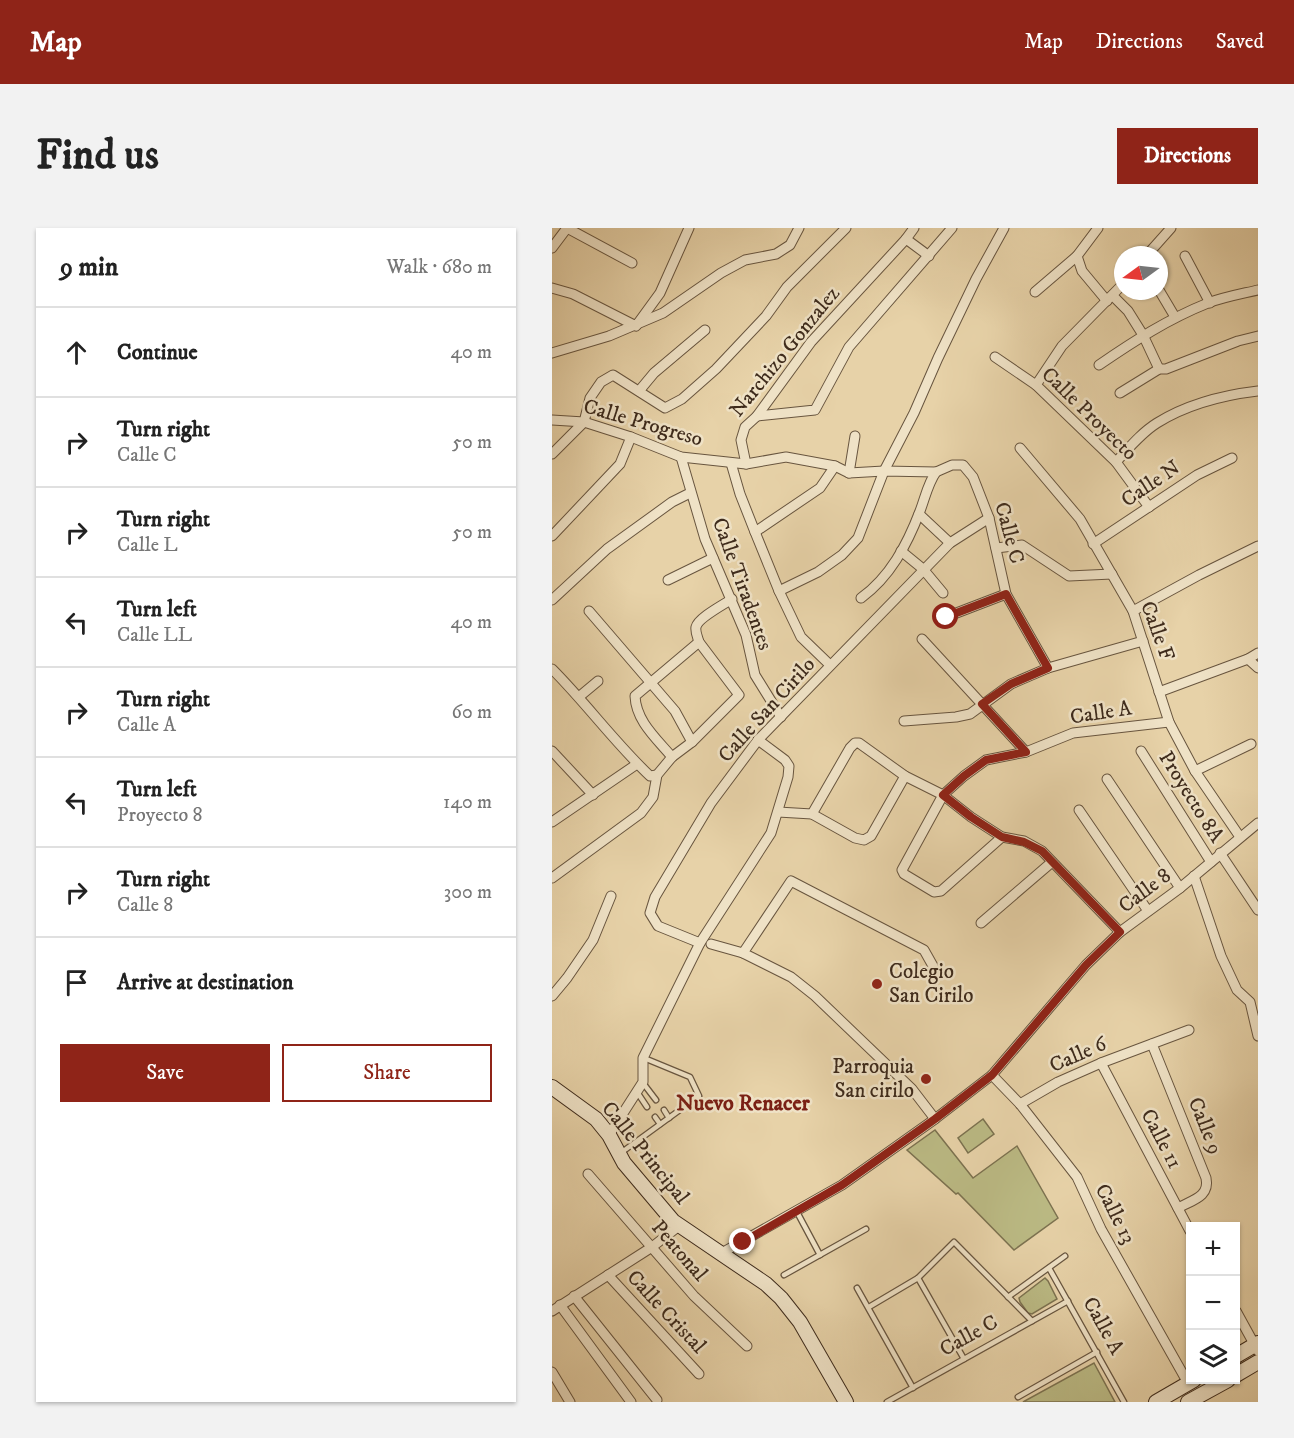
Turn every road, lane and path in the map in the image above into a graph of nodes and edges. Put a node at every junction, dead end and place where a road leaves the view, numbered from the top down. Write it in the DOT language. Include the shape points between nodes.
graph roads {
  1 [pos="567,228"];
  2 [pos="689,228"];
  3 [pos="799,228"];
  4 [pos="846,228"];
  5 [pos="914,228"];
  6 [pos="952,228"];
  7 [pos="1004,228"];
  8 [pos="1098,228"];
  9 [pos="1171,228"];
  10 [pos="906,239"];
  11 [pos="1155,246"];
  12 [pos="552,248"];
  13 [pos="929,256"];
  14 [pos="1077,256"];
  15 [pos="1185,256"];
  16 [pos="632,263"];
  17 [pos="552,288"];
  18 [pos="1258,290"];
  19 [pos="1035,292"];
  20 [pos="1114,294"];
  21 [pos="1110,298"];
  22 [pos="1165,300"];
  23 [pos="1210,303"];
  24 [pos="1175,317"];
  25 [pos="636,326"];
  26 [pos="705,330"];
  27 [pos="1143,335"];
  28 [pos="1258,336"];
  29 [pos="552,353"];
  30 [pos="995,357"];
  31 [pos="1098,365"];
  32 [pos="1159,369"];
  33 [pos="1036,385"];
  34 [pos="639,391"];
  35 [pos="1258,391"];
  36 [pos="1120,393"];
  37 [pos="757,416"];
  38 [pos="552,420"];
  39 [pos="584,422"];
  40 [pos="855,436"];
  41 [pos="631,437"];
  42 [pos="1020,448"];
  43 [pos="552,454"];
  44 [pos="681,458"];
  45 [pos="1232,458"];
  46 [pos="1116,462"];
  47 [pos="731,463"];
  48 [pos="746,464"];
  49 [pos="835,466"];
  50 [pos="884,471"];
  51 [pos="936,472"];
  52 [pos="849,473"];
  53 [pos="690,494"];
  54 [pos="1149,507"];
  55 [pos="919,514"];
  56 [pos="989,518"];
  57 [pos="755,532"];
  58 [pos="552,536"];
  59 [pos="950,543"];
  60 [pos="1093,544"];
  61 [pos="1258,546"];
  62 [pos="996,548"];
  63 [pos="901,551"];
  64 [pos="713,558"];
  65 [pos="923,569"];
  66 [pos="1112,574"];
  67 [pos="668,580"];
  68 [pos="779,591"];
  69 [pos="943,593"];
  70 [pos="1006,594"];
  71 [pos="861,598"];
  72 [pos="732,599"];
  73 [pos="552,600"];
  74 [pos="1133,610"];
  75 [pos="589,611"];
  76 [pos="946,617"];
  77 [pos="922,639"];
  78 [pos="1143,641"];
  79 [pos="699,642"];
  80 [pos="1258,653"];
  81 [pos="1248,659"];
  82 [pos="830,665"];
  83 [pos="1048,668"];
  84 [pos="1258,668"];
  85 [pos="552,669"];
  86 [pos="598,681"];
  87 [pos="651,684"];
  88 [pos="1159,692"];
  89 [pos="580,696"];
  90 [pos="982,704"];
  91 [pos="781,717"];
  92 [pos="904,721"];
  93 [pos="1169,722"];
  94 [pos="758,740"];
  95 [pos="692,742"];
  96 [pos="1251,744"];
  97 [pos="552,751"];
  98 [pos="1141,751"];
  99 [pos="1026,752"];
  100 [pos="672,757"];
  101 [pos="637,764"];
  102 [pos="1195,771"];
  103 [pos="657,775"];
  104 [pos="905,776"];
  105 [pos="1107,779"];
  106 [pos="593,795"];
  107 [pos="943,795"];
  108 [pos="1079,810"];
  109 [pos="778,812"];
  110 [pos="812,814"];
  111 [pos="552,822"];
  112 [pos="1258,823"];
  113 [pos="1002,837"];
  114 [pos="1240,837"];
  115 [pos="1221,853"];
  116 [pos="1052,862"];
  117 [pos="1211,862"];
  118 [pos="1194,876"];
  119 [pos="552,878"];
  120 [pos="1179,888"];
  121 [pos="611,896"];
  122 [pos="1258,910"];
  123 [pos="1148,911"];
  124 [pos="981,923"];
  125 [pos="1120,932"];
  126 [pos="700,943"];
  127 [pos="711,944"];
  128 [pos="743,953"];
  129 [pos="933,966"];
  130 [pos="552,996"];
  131 [pos="1189,1030"];
  132 [pos="1258,1036"];
  133 [pos="1152,1044"];
  134 [pos="643,1058"];
  135 [pos="1101,1063"];
  136 [pos="992,1075"];
  137 [pos="643,1083"];
  138 [pos="552,1087"];
  139 [pos="637,1092"];
  140 [pos="656,1100"];
  141 [pos="1020,1104"];
  142 [pos="647,1107"];
  143 [pos="664,1110"];
  144 [pos="655,1117"];
  145 [pos="669,1118"];
  146 [pos="935,1119"];
  147 [pos="660,1124"];
  148 [pos="609,1135"];
  149 [pos="620,1154"];
  150 [pos="588,1174"];
  151 [pos="1178,1208"];
  152 [pos="797,1212"];
  153 [pos="1186,1222"];
  154 [pos="679,1226"];
  155 [pos="866,1229"];
  156 [pos="652,1247"];
  157 [pos="720,1254"];
  158 [pos="820,1255"];
  159 [pos="1065,1256"];
  160 [pos="1049,1268"];
  161 [pos="608,1275"];
  162 [pos="784,1275"];
  163 [pos="918,1278"];
  164 [pos="857,1288"];
  165 [pos="574,1296"];
  166 [pos="1008,1297"];
  167 [pos="1068,1301"];
  168 [pos="868,1307"];
  169 [pos="556,1308"];
  170 [pos="1240,1318"];
  171 [pos="1032,1321"];
  172 [pos="747,1346"];
  173 [pos="1257,1346"];
  174 [pos="1097,1352"];
  175 [pos="1240,1354"];
  176 [pos="964,1359"];
  177 [pos="1258,1362"];
  178 [pos="552,1372"];
  179 [pos="1186,1373"];
  180 [pos="1240,1373"];
  181 [pos="699,1374"];
  182 [pos="1186,1384"];
  183 [pos="1221,1384"];
  184 [pos="914,1388"];
  185 [pos="1018,1397"];
  186 [pos="657,1400"];
  187 [pos="570,1402"];
  188 [pos="630,1402"];
  189 [pos="846,1402"];
  190 [pos="887,1402"];
  191 [pos="1124,1402"];
  192 [pos="1156,1402"];
  193 [pos="1188,1402"];
  1 -- 12 [label="street"];
  1 -- 16 [label="street"];
  2 -- 25 [label="street" via="660,292"];
  3 -- 25 [label="street" via="790,245 776,254 745,260"];
  4 -- 34 [label="street" via="787,287 766,316 716,369 682,399 665,408"];
  5 -- 10 [label="street, Narchizo Gonzalez"];
  6 -- 13 [label="street"];
  7 -- 50 [label="street"];
  8 -- 14 [label="street"];
  9 -- 11 [label="street"];
  10 -- 13 [label="street"];
  10 -- 37 [label="street, Narchizo Gonzalez" via="811,342"];
  13 -- 37 [label="street" via="849,347 815,410"];
  14 -- 19 [label="street"];
  14 -- 21 [label="street" via="1082,271"];
  15 -- 23 [label="street"];
  17 -- 25 [label="street" via="573,294"];
  18 -- 23 [label="street"];
  20 -- 21 [label="street"];
  21 -- 27 [label="street" via="1128,312"];
  21 -- 33 [label="street" via="1062,346"];
  22 -- 24 [label="street"];
  23 -- 24 [label="street"];
  24 -- 27 [label="street"];
  25 -- 29 [label="street"];
  26 -- 34 [label="street" via="654,373"];
  27 -- 31 [label="street"];
  27 -- 32 [label="street"];
  28 -- 32 [label="street"];
  30 -- 33 [label="street, Calle Proyecto"];
  32 -- 36 [label="street"];
  33 -- 46 [label="street, Calle Proyecto"];
  34 -- 39 [label="street" via="613,375 601,382 590,398"];
  35 -- 46 [label="street" via="1232,394 1173,415 1148,431"];
  37 -- 48 [label="street, Narchizo Gonzalez" via="745,427 741,440"];
  38 -- 39 [label="street, Calle Progreso"];
  39 -- 41 [label="street, Calle Progreso"];
  39 -- 43 [label="street"];
  40 -- 52 [label="street"];
  41 -- 44 [label="street, Calle Progreso"];
  41 -- 58 [label="street" via="620,464"];
  42 -- 60 [label="street, Calle F" via="1080,519"];
  44 -- 47 [label="street, Calle Progreso"];
  44 -- 53 [label="street, Calle Tiradentes"];
  45 -- 54 [label="street, Calle N" via="1197,475"];
  46 -- 54 [label="street, Calle Proyecto"];
  47 -- 48 [label="street, Calle Progreso"];
  47 -- 57 [label="street"];
  48 -- 49 [label="street, Calle Progreso" via="786,457"];
  49 -- 52 [label="street, Calle Progreso"];
  49 -- 57 [label="street" via="820,488"];
  50 -- 51 [label="street, Calle Progreso"];
  50 -- 52 [label="street, Calle Progreso"];
  50 -- 68 [label="street" via="858,538 818,572"];
  51 -- 55 [label="street"];
  51 -- 56 [label="street, Calle C" via="963,465 974,477"];
  53 -- 64 [label="street, Calle Tiradentes"];
  53 -- 73 [label="street" via="672,502 607,549"];
  54 -- 60 [label="street, Calle N"];
  55 -- 59 [label="street"];
  55 -- 63 [label="street"];
  56 -- 59 [label="street, Calle San Cirilo"];
  56 -- 62 [label="street, Calle C"];
  57 -- 68 [label="street"];
  59 -- 65 [label="street, Calle San Cirilo"];
  60 -- 66 [label="street, Calle F"];
  61 -- 74 [label="street"];
  62 -- 66 [label="street" via="1022,545 1069,576"];
  62 -- 70 [label="street, Calle C"];
  63 -- 65 [label="street"];
  63 -- 71 [label="street" via="875,588"];
  64 -- 67 [label="street"];
  64 -- 72 [label="street, Calle Tiradentes"];
  65 -- 69 [label="street"];
  65 -- 82 [label="street, Calle San Cirilo"];
  66 -- 74 [label="street, Calle F"];
  68 -- 82 [label="street" via="801,637"];
  70 -- 76 [label="street"];
  70 -- 83 [label="street, Calle C"];
  72 -- 79 [label="street" via="700,620 696,627"];
  72 -- 91 [label="street, Calle Tiradentes" via="755,675"];
  74 -- 78 [label="street, Calle F"];
  75 -- 87 [label="street"];
  77 -- 90 [label="street"];
  78 -- 83 [label="street"];
  78 -- 88 [label="street, Calle F"];
  79 -- 87 [label="street"];
  79 -- 95 [label="street" via="739,695"];
  80 -- 81 [label="street"];
  81 -- 84 [label="street"];
  81 -- 88 [label="street"];
  82 -- 91 [label="street, Calle San Cirilo"];
  83 -- 90 [label="street" via="1011,684"];
  85 -- 89 [label="street"];
  86 -- 89 [label="street"];
  87 -- 95 [label="street" via="675,711"];
  87 -- 100 [label="street" via="635,696 635,708"];
  88 -- 93 [label="street, Calle F"];
  89 -- 101 [label="street"];
  90 -- 92 [label="street" via="970,714"];
  90 -- 99 [label="street"];
  91 -- 94 [label="street, Calle San Cirilo"];
  93 -- 99 [label="street, Calle A" via="1073,733"];
  93 -- 102 [label="street, Calle F"];
  94 -- 109 [label="street" via="789,766"];
  94 -- 126 [label="street, Calle San Cirilo" via="711,803 655,897 650,913 658,926"];
  95 -- 100 [label="street"];
  96 -- 102 [label="street"];
  97 -- 106 [label="street"];
  98 -- 117 [label="street, Proyecto 8A"];
  99 -- 107 [label="street, Calle A" via="986,760"];
  100 -- 103 [label="street"];
  101 -- 103 [label="street" via="650,776"];
  101 -- 106 [label="street"];
  102 -- 114 [label="street, Calle F"];
  103 -- 119 [label="street" via="653,797 641,813"];
  104 -- 107 [label="street"];
  104 -- 110 [label="street" via="871,836 864,840"];
  104 -- 110 [label="street" via="855,743"];
  105 -- 120 [label="street"];
  106 -- 111 [label="street"];
  107 -- 113 [label="street"];
  107 -- 113 [label="street, Calle A" via="902,867 904,874 934,892 941,891"];
  108 -- 123 [label="street"];
  109 -- 110 [label="street"];
  109 -- 126 [label="street" via="771,833"];
  112 -- 114 [label="street, Calle 8"];
  113 -- 116 [label="street" via="1042,851"];
  114 -- 115 [label="street, Calle 8"];
  115 -- 117 [label="street, Calle 8"];
  115 -- 122 [label="street"];
  116 -- 124 [label="street"];
  116 -- 125 [label="street"];
  117 -- 118 [label="street, Calle 8"];
  118 -- 120 [label="street, Calle 8"];
  118 -- 132 [label="street" via="1221,956 1237,990 1250,1002"];
  120 -- 123 [label="street, Calle 8"];
  121 -- 130 [label="street" via="592,940"];
  123 -- 125 [label="street, Calle 8"];
  125 -- 136 [label="street, Calle 8" via="1086,965"];
  126 -- 134 [label="street"];
  127 -- 128 [label="street"];
  128 -- 129 [label="street" via="791,881 924,950"];
  128 -- 146 [label="street" via="791,977 815,996 912,1089"];
  131 -- 133 [label="street, Calle 6"];
  133 -- 135 [label="street, Calle 6"];
  133 -- 151 [label="street, Calle 9" via="1208,1187 1205,1194"];
  134 -- 137 [label="street"];
  134 -- 145 [label="lane" via="690,1077 699,1096"];
  135 -- 141 [label="street, Calle 6"];
  135 -- 151 [label="street, Calle 11"];
  136 -- 141 [label="street, Calle 13"];
  136 -- 146 [label="street, Calle 8"];
  137 -- 139 [label="street"];
  137 -- 140 [label="lane"];
  138 -- 148 [label="street, Calle Principal" via="596,1119"];
  139 -- 142 [label="lane"];
  139 -- 148 [label="street"];
  141 -- 179 [label="street, Calle 13" via="1077,1177 1101,1229"];
  143 -- 145 [label="lane"];
  144 -- 147 [label="lane"];
  145 -- 147 [label="lane"];
  146 -- 152 [label="street, Calle 8"];
  147 -- 149 [label="lane"];
  148 -- 149 [label="street, Calle Principal"];
  149 -- 154 [label="street, Calle Principal"];
  150 -- 156 [label="street, Peatonal"];
  151 -- 153 [label="street, Calle 11"];
  152 -- 157 [label="street, Calle 8"];
  152 -- 158 [label="lane"];
  154 -- 156 [label="street"];
  154 -- 157 [label="street, Calle Principal"];
  155 -- 158 [label="lane"];
  156 -- 161 [label="street"];
  156 -- 172 [label="street, Peatonal" via="694,1296"];
  157 -- 189 [label="street, Calle Principal" via="781,1298 800,1322"];
  158 -- 162 [label="lane"];
  159 -- 160 [label="lane"];
  160 -- 166 [label="lane"];
  160 -- 167 [label="lane, Calle A"];
  161 -- 165 [label="street"];
  161 -- 181 [label="street, Calle Cristal"];
  163 -- 166 [label="lane" via="954,1242"];
  163 -- 168 [label="lane"];
  163 -- 176 [label="lane"];
  164 -- 168 [label="lane"];
  165 -- 169 [label="street"];
  165 -- 186 [label="street"];
  166 -- 171 [label="lane"];
  167 -- 171 [label="lane, Calle C"];
  167 -- 174 [label="lane, Calle A"];
  168 -- 184 [label="lane"];
  169 -- 188 [label="street"];
  170 -- 173 [label="street"];
  171 -- 176 [label="lane, Calle C"];
  173 -- 175 [label="street"];
  174 -- 185 [label="lane"];
  174 -- 191 [label="lane, Calle A"];
  176 -- 184 [label="lane, Calle C"];
  177 -- 180 [label="street"];
  178 -- 187 [label="street"];
  182 -- 192 [label="street"];
  183 -- 193 [label="street"];
  184 -- 190 [label="lane, Calle C"];
}
